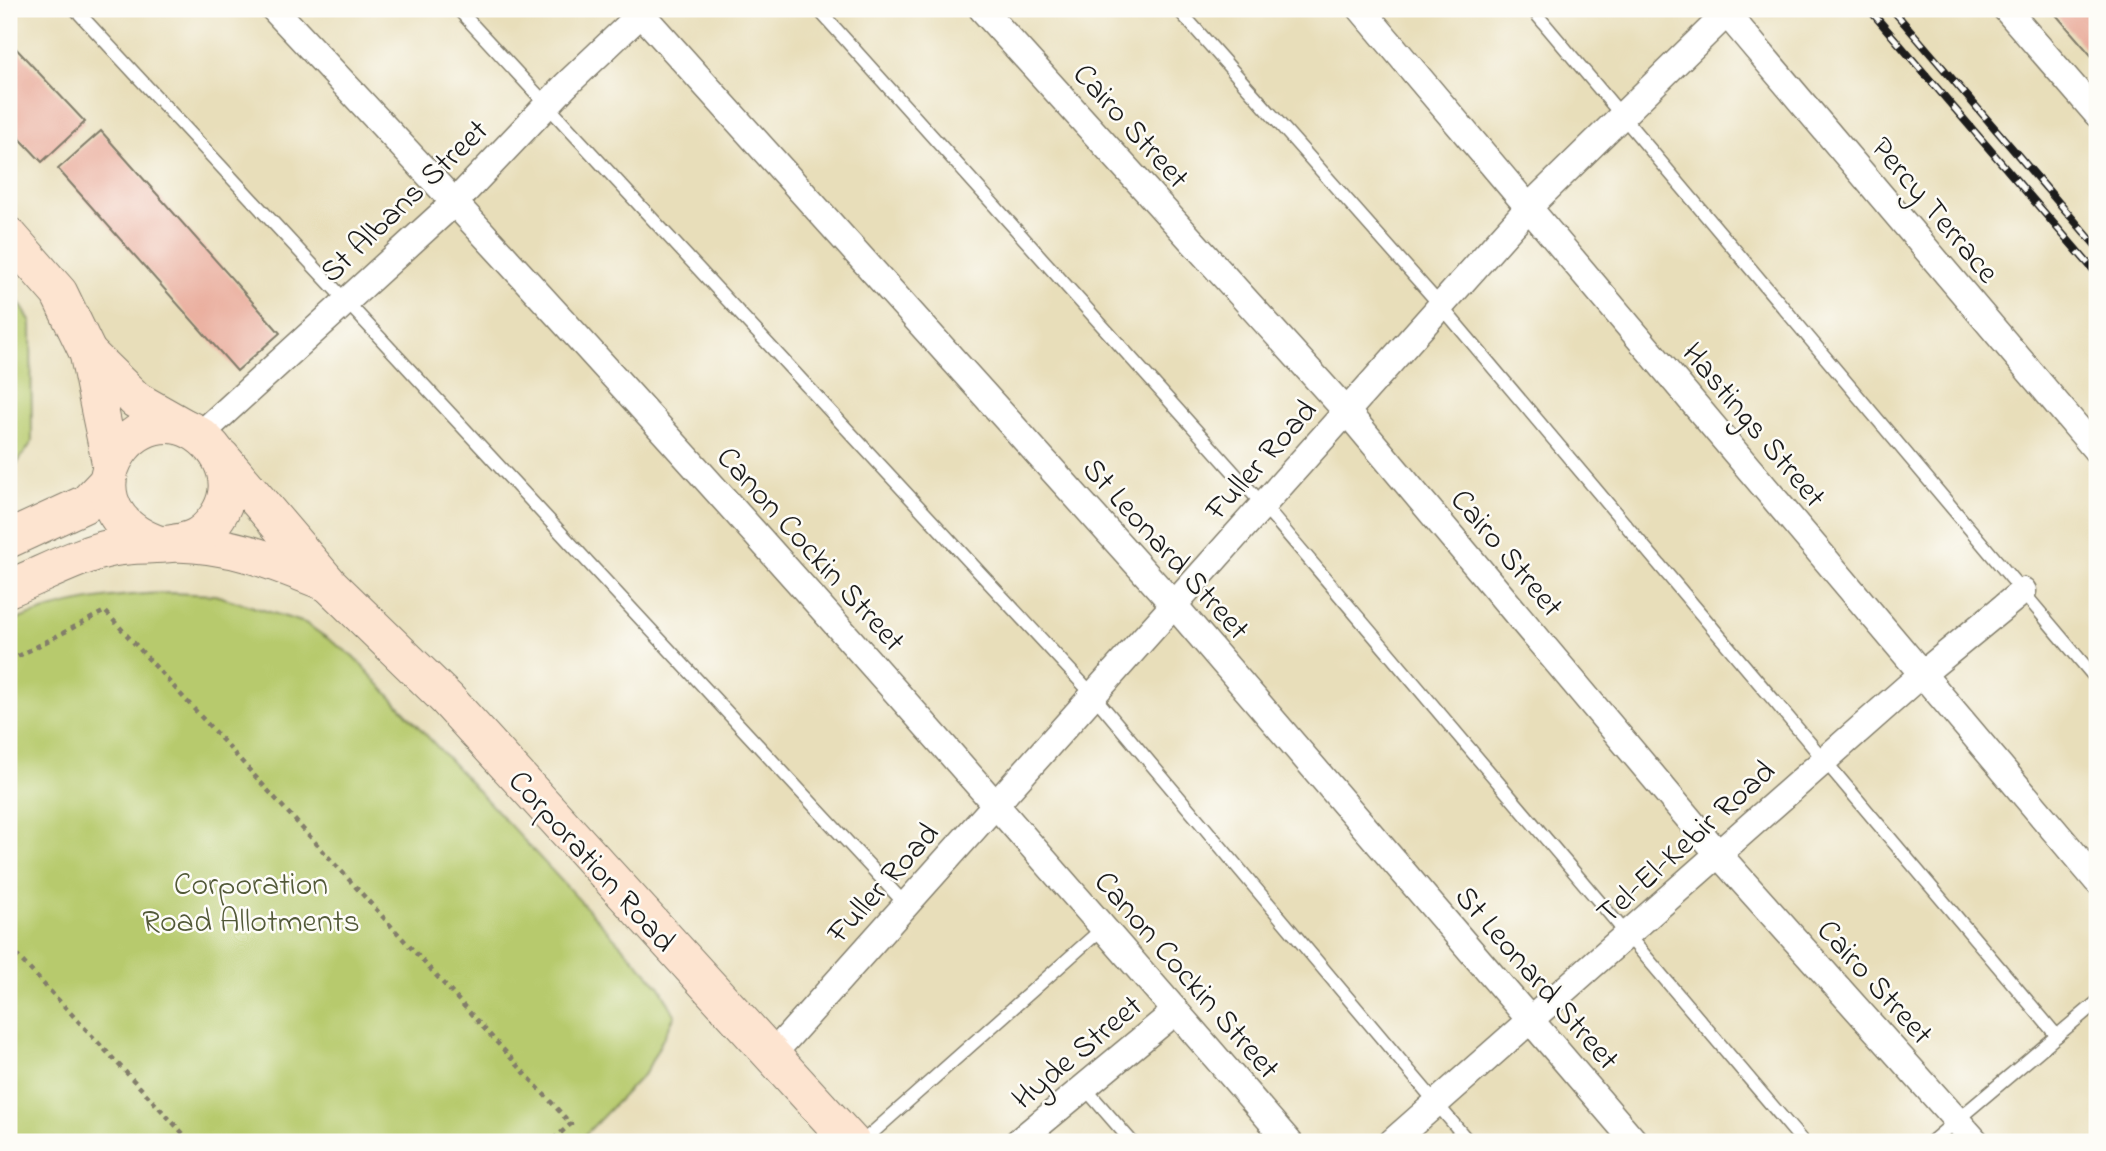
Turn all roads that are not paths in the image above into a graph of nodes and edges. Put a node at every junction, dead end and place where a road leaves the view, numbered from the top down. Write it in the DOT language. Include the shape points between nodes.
graph roads {
  1 [pos="75,9"];
  2 [pos="274,9"];
  3 [pos="458,9"];
  4 [pos="818,9"];
  5 [pos="982,9"];
  6 [pos="1178,9"];
  7 [pos="1362,9"];
  8 [pos="1532,9"];
  9 [pos="2006,9"];
  10 [pos="641,10"];
  11 [pos="1725,11"];
  12 [pos="547,106"];
  13 [pos="2097,114"];
  14 [pos="1622,116"];
  15 [pos="456,201"];
  16 [pos="1530,206"];
  17 [pos="9,236"];
  18 [pos="345,302"];
  19 [pos="1441,306"];
  20 [pos="88,353"];
  21 [pos="1346,412"];
  22 [pos="201,439"];
  23 [pos="2097,452"];
  24 [pos="109,473"];
  25 [pos="1264,505"];
  26 [pos="9,539"];
  27 [pos="166,543"];
  28 [pos="329,584"];
  29 [pos="9,588"];
  30 [pos="2023,591"];
  31 [pos="1174,605"];
  32 [pos="1921,676"];
  33 [pos="2097,680"];
  34 [pos="1093,695"];
  35 [pos="1826,761"];
  36 [pos="997,803"];
  37 [pos="1720,856"];
  38 [pos="2097,881"];
  39 [pos="906,905"];
  40 [pos="1104,927"];
  41 [pos="1629,936"];
  42 [pos="2097,1002"];
  43 [pos="1176,1011"];
  44 [pos="1532,1021"];
  45 [pos="2057,1036"];
  46 [pos="771,1056"];
  47 [pos="1084,1087"];
  48 [pos="1437,1104"];
  49 [pos="1957,1121"];
  50 [pos="851,1142"];
  51 [pos="862,1142"];
  52 [pos="1017,1142"];
  53 [pos="1132,1142"];
  54 [pos="1289,1142"];
  55 [pos="1392,1142"];
  56 [pos="1469,1142"];
  57 [pos="1635,1142"];
  58 [pos="1803,1142"];
  59 [pos="1931,1142"];
  60 [pos="1976,1142"];
  1 -- 18 [label="lane"];
  2 -- 15 [label="street, Canon Cockin Street"];
  3 -- 12 [label="lane"];
  4 -- 25 [label="lane"];
  5 -- 21 [label="street, Cairo Street"];
  6 -- 19 [label="lane"];
  7 -- 16 [label="street, Hastings Street"];
  8 -- 14 [label="lane"];
  9 -- 13 [label="street"];
  10 -- 12 [label="street, St Albans Street"];
  10 -- 31 [label="street, St Leonard Street"];
  11 -- 14 [label="street, Fuller Road"];
  11 -- 23 [label="street, Percy Terrace"];
  12 -- 15 [label="street, St Albans Street"];
  12 -- 34 [label="lane"];
  14 -- 16 [label="street, Fuller Road"];
  14 -- 30 [label="lane"];
  15 -- 18 [label="street, St Albans Street"];
  15 -- 36 [label="street, Canon Cockin Street"];
  16 -- 19 [label="street, Fuller Road"];
  16 -- 32 [label="street, Hastings Street"];
  17 -- 20 [label="street, Corporation Road" via="59,293"];
  18 -- 22 [label="street, St Albans Street"];
  18 -- 39 [label="lane"];
  19 -- 21 [label="street, Fuller Road"];
  19 -- 35 [label="lane"];
  20 -- 22 [label="street, Corporation Road" via="136,400"];
  20 -- 24 [label="street, Corporation Road"];
  21 -- 25 [label="street, Fuller Road"];
  21 -- 37 [label="street, Cairo Street"];
  22 -- 24 [label="street" via="161,424 136,432 121,447"];
  22 -- 27 [label="street, Corporation Road" via="227,480 225,500 212,524 196,537"];
  22 -- 28 [label="street, Corporation Road"];
  24 -- 26 [label="street" via="87,503"];
  24 -- 27 [label="street, Corporation Road" via="110,503 119,520 135,535"];
  25 -- 31 [label="street, Fuller Road"];
  25 -- 41 [label="lane"];
  27 -- 28 [label="street, Corporation Road" via="212,544 254,553"];
  27 -- 29 [label="street, Corporation Road" via="111,548"];
  28 -- 46 [label="street, Corporation Road" via="447,699"];
  30 -- 32 [label="street, Tel-El-Kebir Road"];
  30 -- 33 [label="lane"];
  31 -- 34 [label="street, Fuller Road"];
  31 -- 44 [label="street, St Leonard Street"];
  32 -- 35 [label="street, Tel-El-Kebir Road"];
  32 -- 38 [label="street, Hastings Street"];
  34 -- 36 [label="street, Fuller Road"];
  34 -- 48 [label="lane"];
  35 -- 37 [label="street, Tel-El-Kebir Road"];
  35 -- 45 [label="lane"];
  36 -- 39 [label="street, Fuller Road"];
  36 -- 40 [label="street, Canon Cockin Street"];
  37 -- 41 [label="street, Tel-El-Kebir Road"];
  37 -- 49 [label="street, Cairo Street"];
  39 -- 46 [label="street, Fuller Road"];
  40 -- 43 [label="street, Canon Cockin Street"];
  40 -- 51 [label="lane"];
  41 -- 44 [label="street, Tel-El-Kebir Road"];
  41 -- 58 [label="lane"];
  42 -- 45 [label="lane"];
  43 -- 47 [label="street, Hyde Street"];
  43 -- 54 [label="street, Canon Cockin Street"];
  44 -- 48 [label="street, Tel-El-Kebir Road"];
  44 -- 57 [label="street, St Leonard Street"];
  45 -- 49 [label="lane"];
  46 -- 50 [label="street, Corporation Road"];
  47 -- 52 [label="street, Hyde Street"];
  47 -- 53 [label="lane"];
  48 -- 55 [label="street, Tel-El-Kebir Road"];
  48 -- 56 [label="lane"];
  49 -- 59 [label="lane"];
  49 -- 60 [label="street, Cairo Street"];
}
